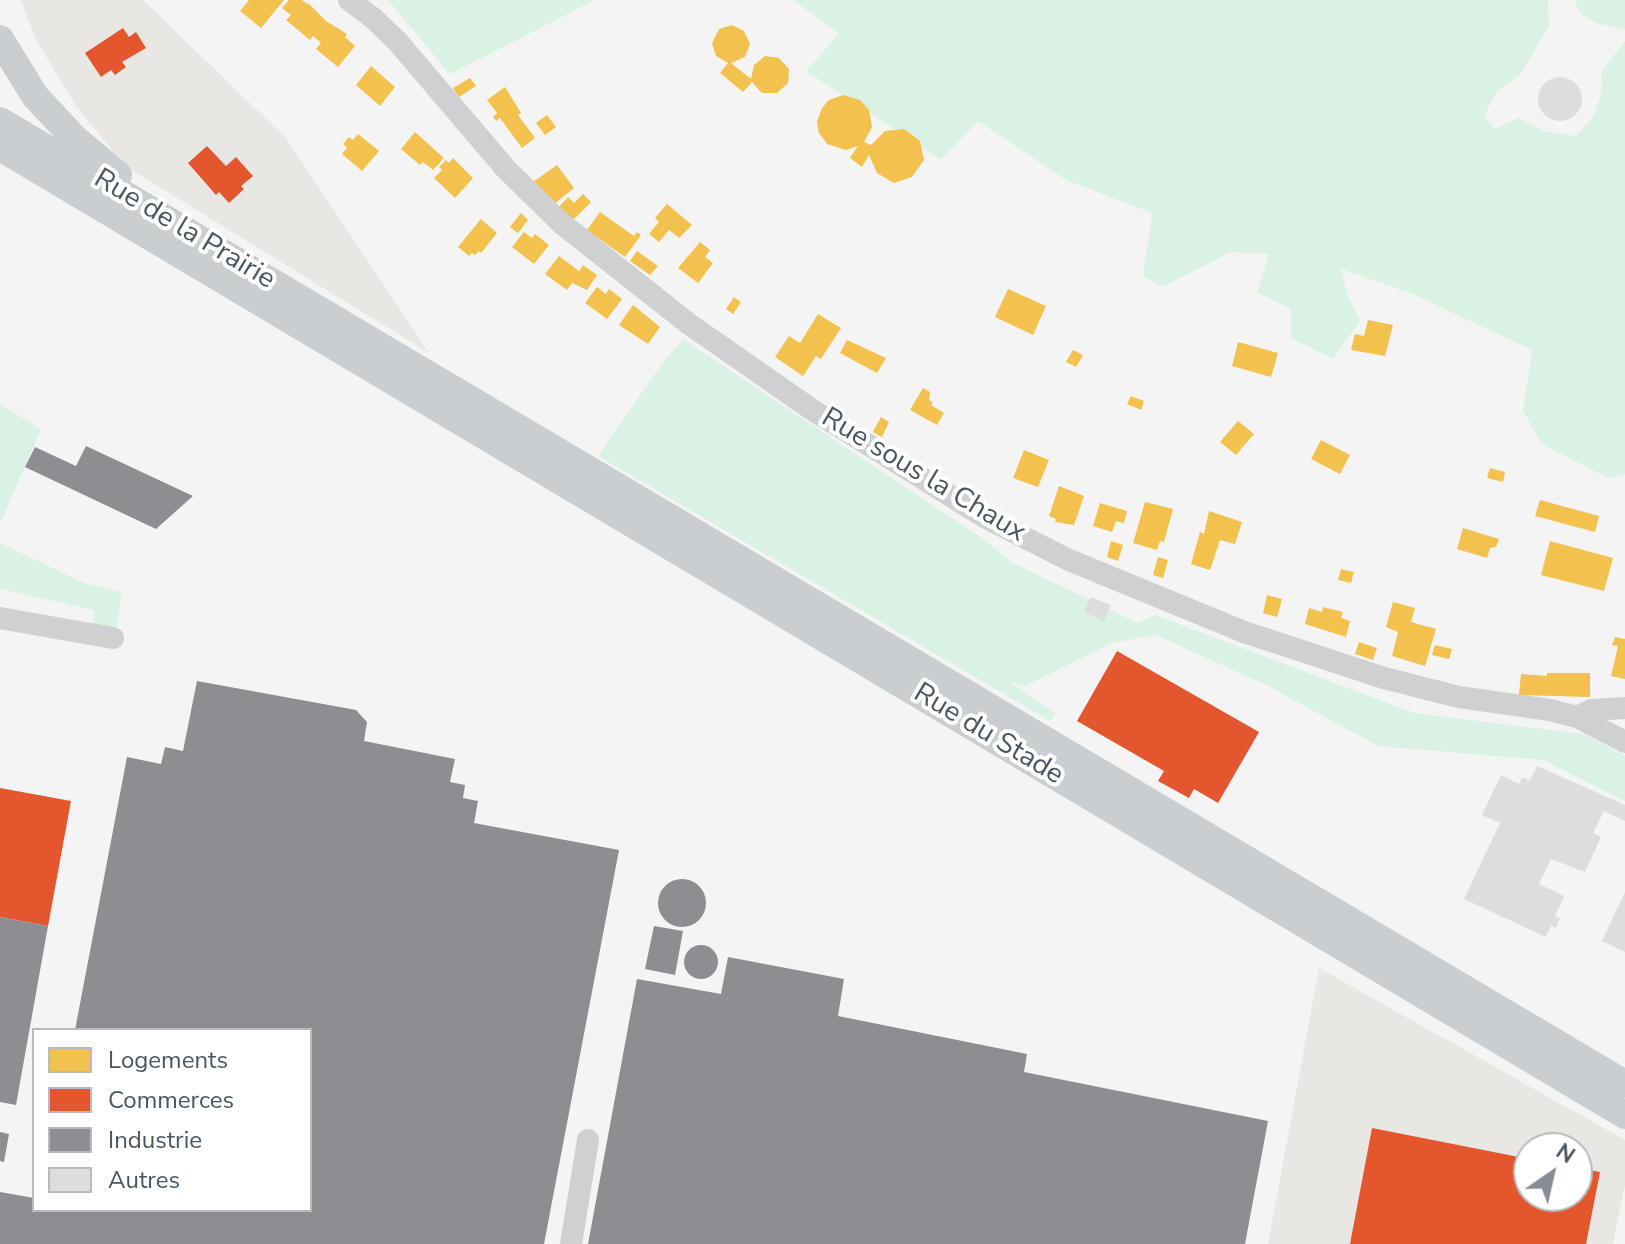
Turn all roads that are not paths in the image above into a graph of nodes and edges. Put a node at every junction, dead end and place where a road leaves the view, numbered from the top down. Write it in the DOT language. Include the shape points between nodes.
graph roads {
  1 [pos="349,0"];
  2 [pos="0,39"];
  3 [pos="0,121"];
  4 [pos="6,155"];
  5 [pos="183,229"];
  6 [pos="360,347"];
  7 [pos="0,618"];
  8 [pos="113,638"];
  9 [pos="1625,708"];
  10 [pos="1577,717"];
  11 [pos="1625,742"];
  12 [pos="1625,1084"];
  13 [pos="1625,1115"];
  14 [pos="588,1140"];
  15 [pos="571,1244"];
  1 -- 10 [label="street, Rue sous la Chaux" via="397,41 506,169 561,223 801,403 986,518 1069,560 1244,632 1399,682"];
  2 -- 5 [label="main road" via="35,96 75,139"];
  3 -- 5 [label="main road, Rue de la Prairie"];
  4 -- 6 [label="main road, Rue de la Prairie"];
  5 -- 6 [label="main road, Rue de la Prairie"];
  6 -- 12 [label="main road, Rue du Stade"];
  6 -- 13 [label="main road, Rue du Stade"];
  7 -- 8 [label="street"];
  9 -- 10 [label="street, Rue sous la Chaux" via="1591,710"];
  10 -- 11 [label="street"];
  14 -- 15 [label="street"];
}
